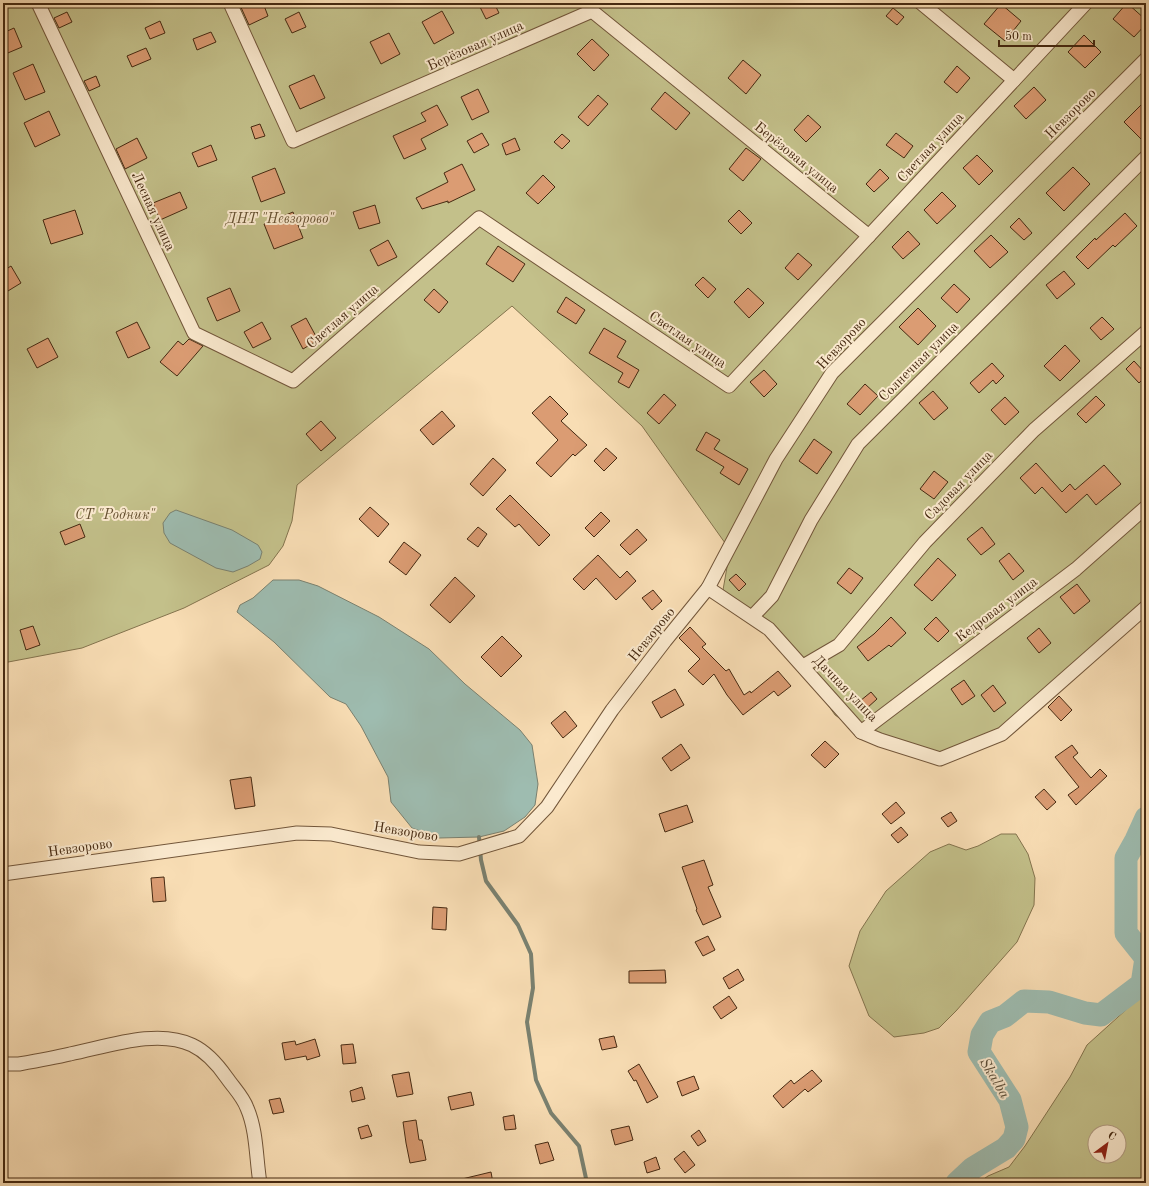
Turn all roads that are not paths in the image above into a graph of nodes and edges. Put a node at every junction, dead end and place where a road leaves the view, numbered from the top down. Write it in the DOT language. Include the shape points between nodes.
graph roads {
  1 [pos="38,3"];
  2 [pos="230,3"];
  3 [pos="921,3"];
  4 [pos="1086,3"];
  5 [pos="1146,59"];
  6 [pos="1014,80"];
  7 [pos="1146,157"];
  8 [pos="869,236"];
  9 [pos="1146,332"];
  10 [pos="293,381"];
  11 [pos="1146,507"];
  12 [pos="708,588"];
  13 [pos="1146,607"];
  14 [pos="752,617"];
  15 [pos="803,666"];
  16 [pos="861,732"];
  17 [pos="3,874"];
  18 [pos="3,1064"];
  19 [pos="260,1183"];
  1 -- 10 [label="street, Лесная улица" via="194,333"];
  2 -- 8 [label="street, Берёзовая улица" via="293,141 592,11"];
  3 -- 6 [label="street"];
  4 -- 6 [label="street, Светлая улица"];
  5 -- 12 [label="street, Невзорово" via="832,373 776,459"];
  6 -- 8 [label="street, Светлая улица"];
  7 -- 14 [label="street, Солнечная улица" via="858,444 811,520 772,596"];
  8 -- 10 [label="street, Светлая улица" via="729,386 479,218"];
  9 -- 15 [label="street, Садовая улица" via="1034,430 925,542 839,645"];
  11 -- 16 [label="street, Кедровая улица" via="1076,569"];
  12 -- 14 [label="street, Дачная улица"];
  12 -- 17 [label="street, Невзорово" via="615,705 547,807 518,836 460,854 419,852 331,834 297,833"];
  13 -- 16 [label="street, Дачная улица" via="1002,734 940,759"];
  14 -- 15 [label="street, Дачная улица" via="769,629"];
  15 -- 16 [label="street, Дачная улица"];
  18 -- 19 [label="street" via="19,1064 158,1038 192,1045 218,1067 247,1108 254,1133"];
}
